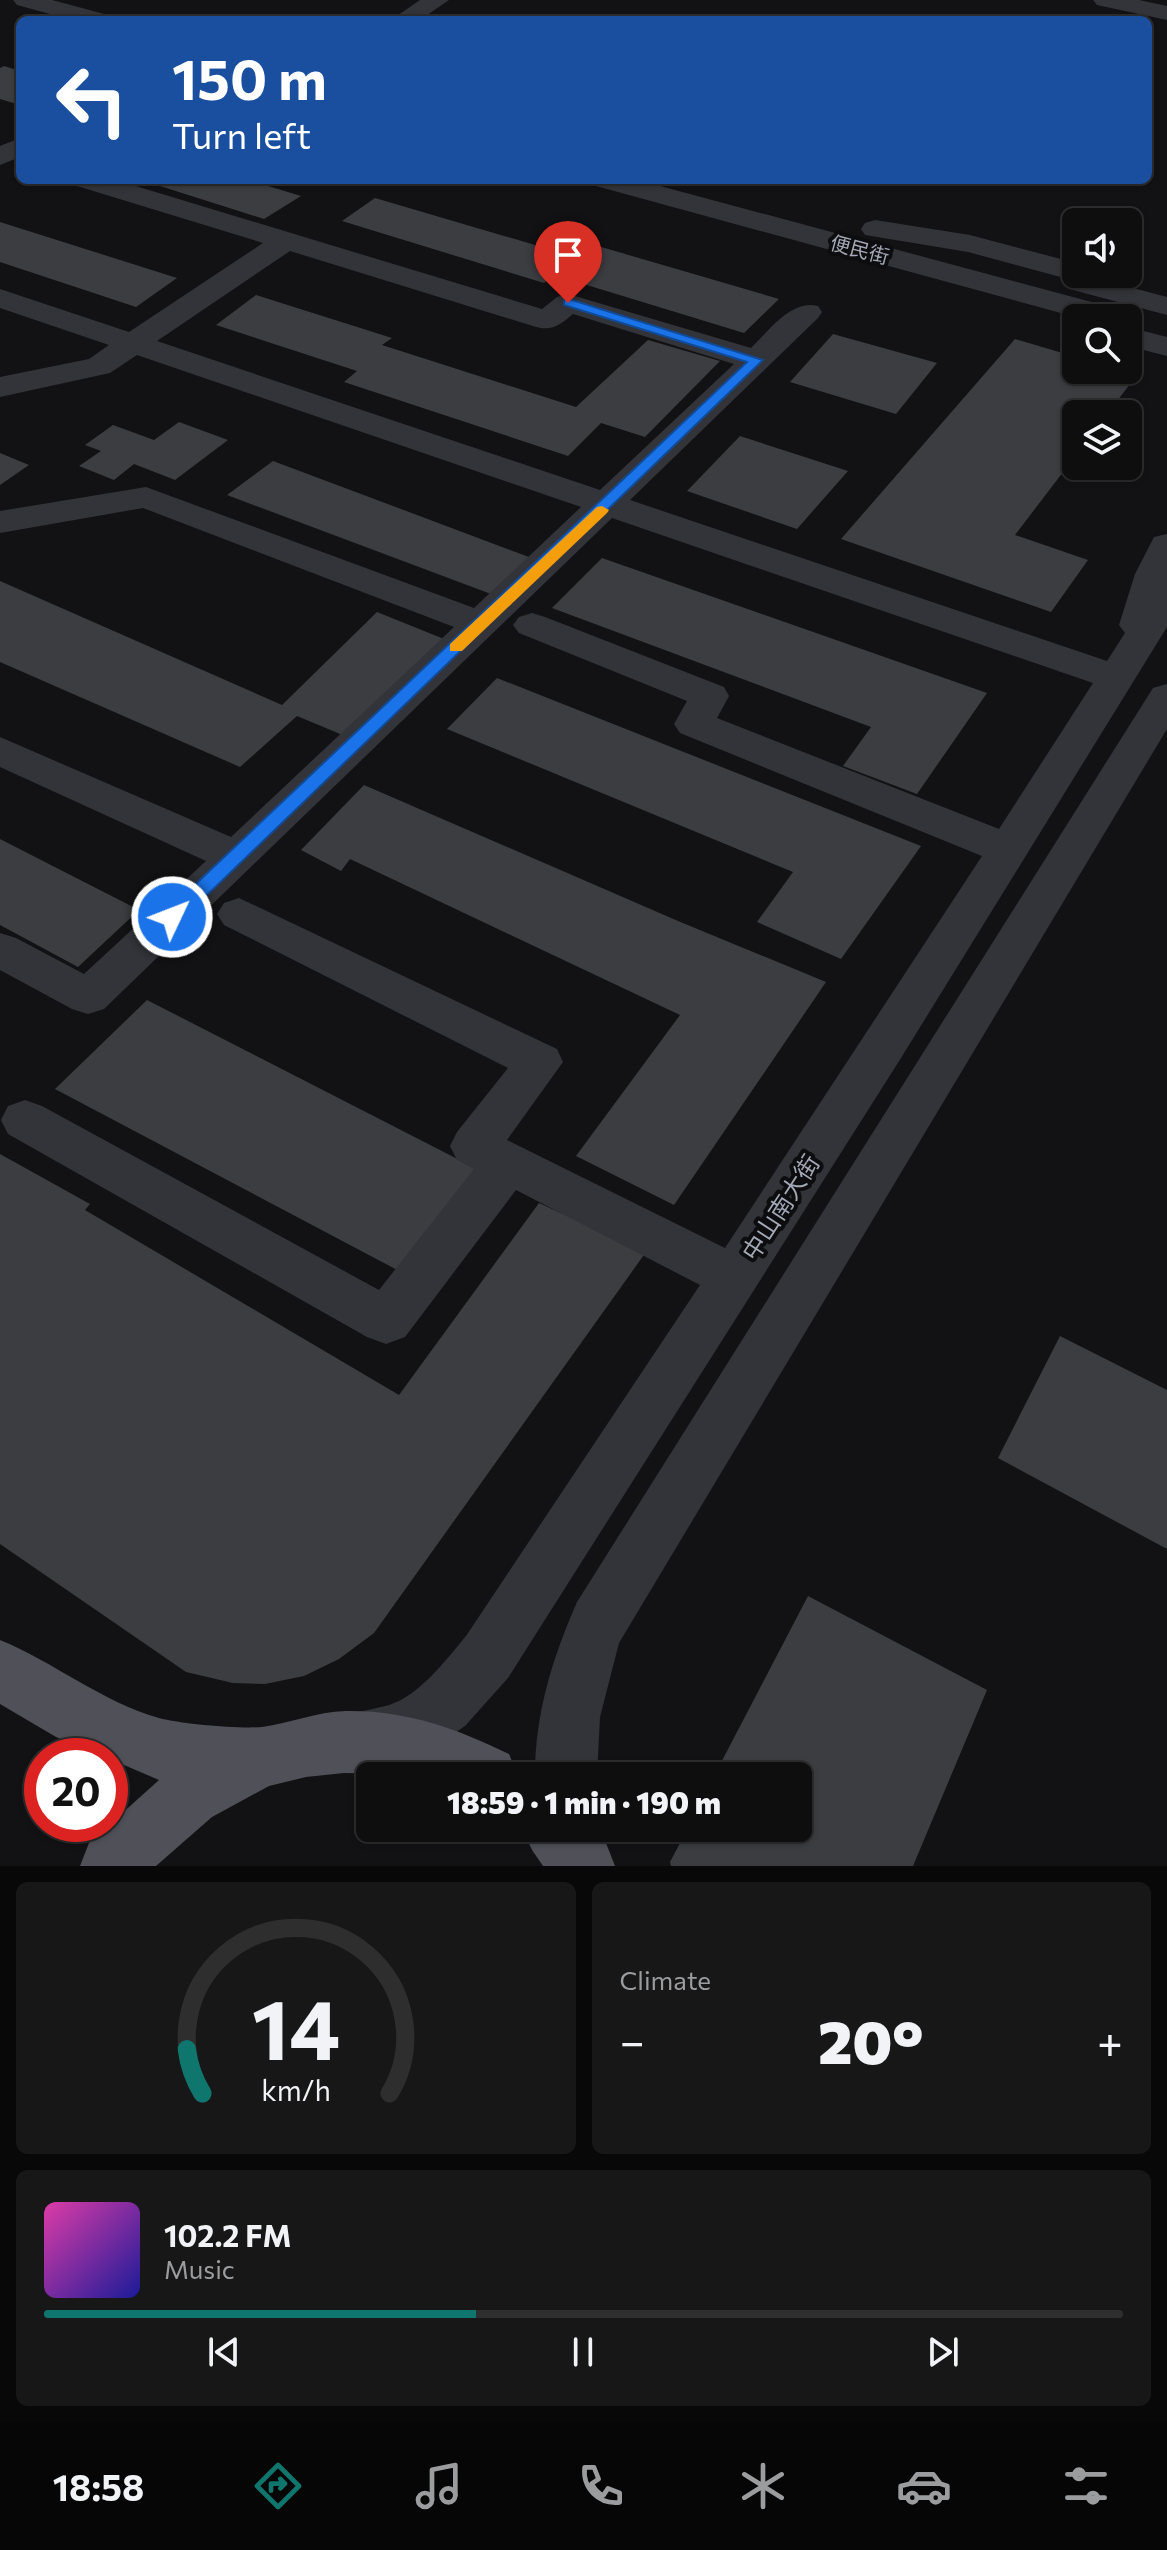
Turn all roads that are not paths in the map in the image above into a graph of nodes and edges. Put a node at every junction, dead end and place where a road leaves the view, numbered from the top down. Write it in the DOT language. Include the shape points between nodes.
graph roads {
  1 [pos="437,0"];
  2 [pos="1105,0"];
  3 [pos="20,12"];
  4 [pos="1167,13"];
  5 [pos="60,16"];
  6 [pos="410,16"];
  7 [pos="100,184"];
  8 [pos="621,184"];
  9 [pos="705,184"];
  10 [pos="864,227"];
  11 [pos="821,239"];
  12 [pos="287,240"];
  13 [pos="1062,268"];
  14 [pos="1137,288"];
  15 [pos="1167,296"];
  16 [pos="0,298"];
  17 [pos="1062,304"];
  18 [pos="1167,306"];
  19 [pos="807,312"];
  20 [pos="1062,318"];
  21 [pos="1142,326"];
  22 [pos="1167,332"];
  23 [pos="1142,340"];
  24 [pos="137,343"];
  25 [pos="1167,347"];
  26 [pos="756,360"];
  27 [pos="0,387"];
  28 [pos="608,504"];
  29 [pos="0,522"];
  30 [pos="1167,545"];
  31 [pos="1167,597"];
  32 [pos="481,624"];
  33 [pos="532,625"];
  34 [pos="1123,664"];
  35 [pos="1167,697"];
  36 [pos="0,751"];
  37 [pos="1007,849"];
  38 [pos="236,857"];
  39 [pos="239,914"];
  40 [pos="0,950"];
  41 [pos="25,1120"];
  42 [pos="508,1163"];
  43 [pos="735,1278"];
  44 [pos="0,1670"];
  45 [pos="332,1742"];
  46 [pos="263,1757"];
  47 [pos="458,1762"];
  48 [pos="565,1762"];
  49 [pos="565,1842"];
  50 [pos="582,1842"];
  51 [pos="112,1866"];
  52 [pos="583,1866"];
  53 [pos="590,1866"];
  1 -- 6 [label="street"];
  2 -- 4 [label="street"];
  3 -- 5 [label="street"];
  7 -- 12 [label="street"];
  8 -- 11 [label="street, 便民街"];
  9 -- 10 [label="street, 便民街"];
  10 -- 13 [label="street" via="970,244"];
  10 -- 18 [label="street, 便民街"];
  11 -- 17 [label="street, 便民街"];
  11 -- 20 [label="street" via="950,287"];
  12 -- 24 [label="street"];
  12 -- 26 [label="street" via="547,320 568,303"];
  14 -- 15 [label="street"];
  16 -- 24 [label="street"];
  19 -- 26 [label="street"];
  21 -- 22 [label="street"];
  23 -- 25 [label="street"];
  24 -- 27 [label="street" via="99,366"];
  24 -- 28 [label="street"];
  26 -- 28 [label="street"];
  28 -- 32 [label="street"];
  28 -- 34 [label="street"];
  29 -- 32 [label="street" via="146,497"];
  30 -- 34 [label="street"];
  31 -- 34 [label="street, 中山南大街"];
  32 -- 38 [label="street"];
  33 -- 37 [label="street" via="710,696 694,724"];
  34 -- 37 [label="street, 中山南大街"];
  35 -- 48 [label="street" via="598,1623 583,1657 564,1744"];
  36 -- 38 [label="street"];
  37 -- 43 [label="street, 中山南大街"];
  38 -- 40 [label="street" via="88,997"];
  39 -- 42 [label="street" via="540,1062 474,1146"];
  41 -- 42 [label="street" via="386,1321"];
  42 -- 43 [label="street"];
  43 -- 45 [label="street, 中山南大街" via="500,1640 463,1687 412,1727 380,1738"];
  44 -- 46 [label="main road" via="78,1715 159,1749"];
  45 -- 46 [label="main road"];
  45 -- 47 [label="main road" via="400,1745"];
  46 -- 51 [label="main road" via="205,1784 151,1824"];
  49 -- 52 [label="main road"];
  50 -- 53 [label="street"];
}
